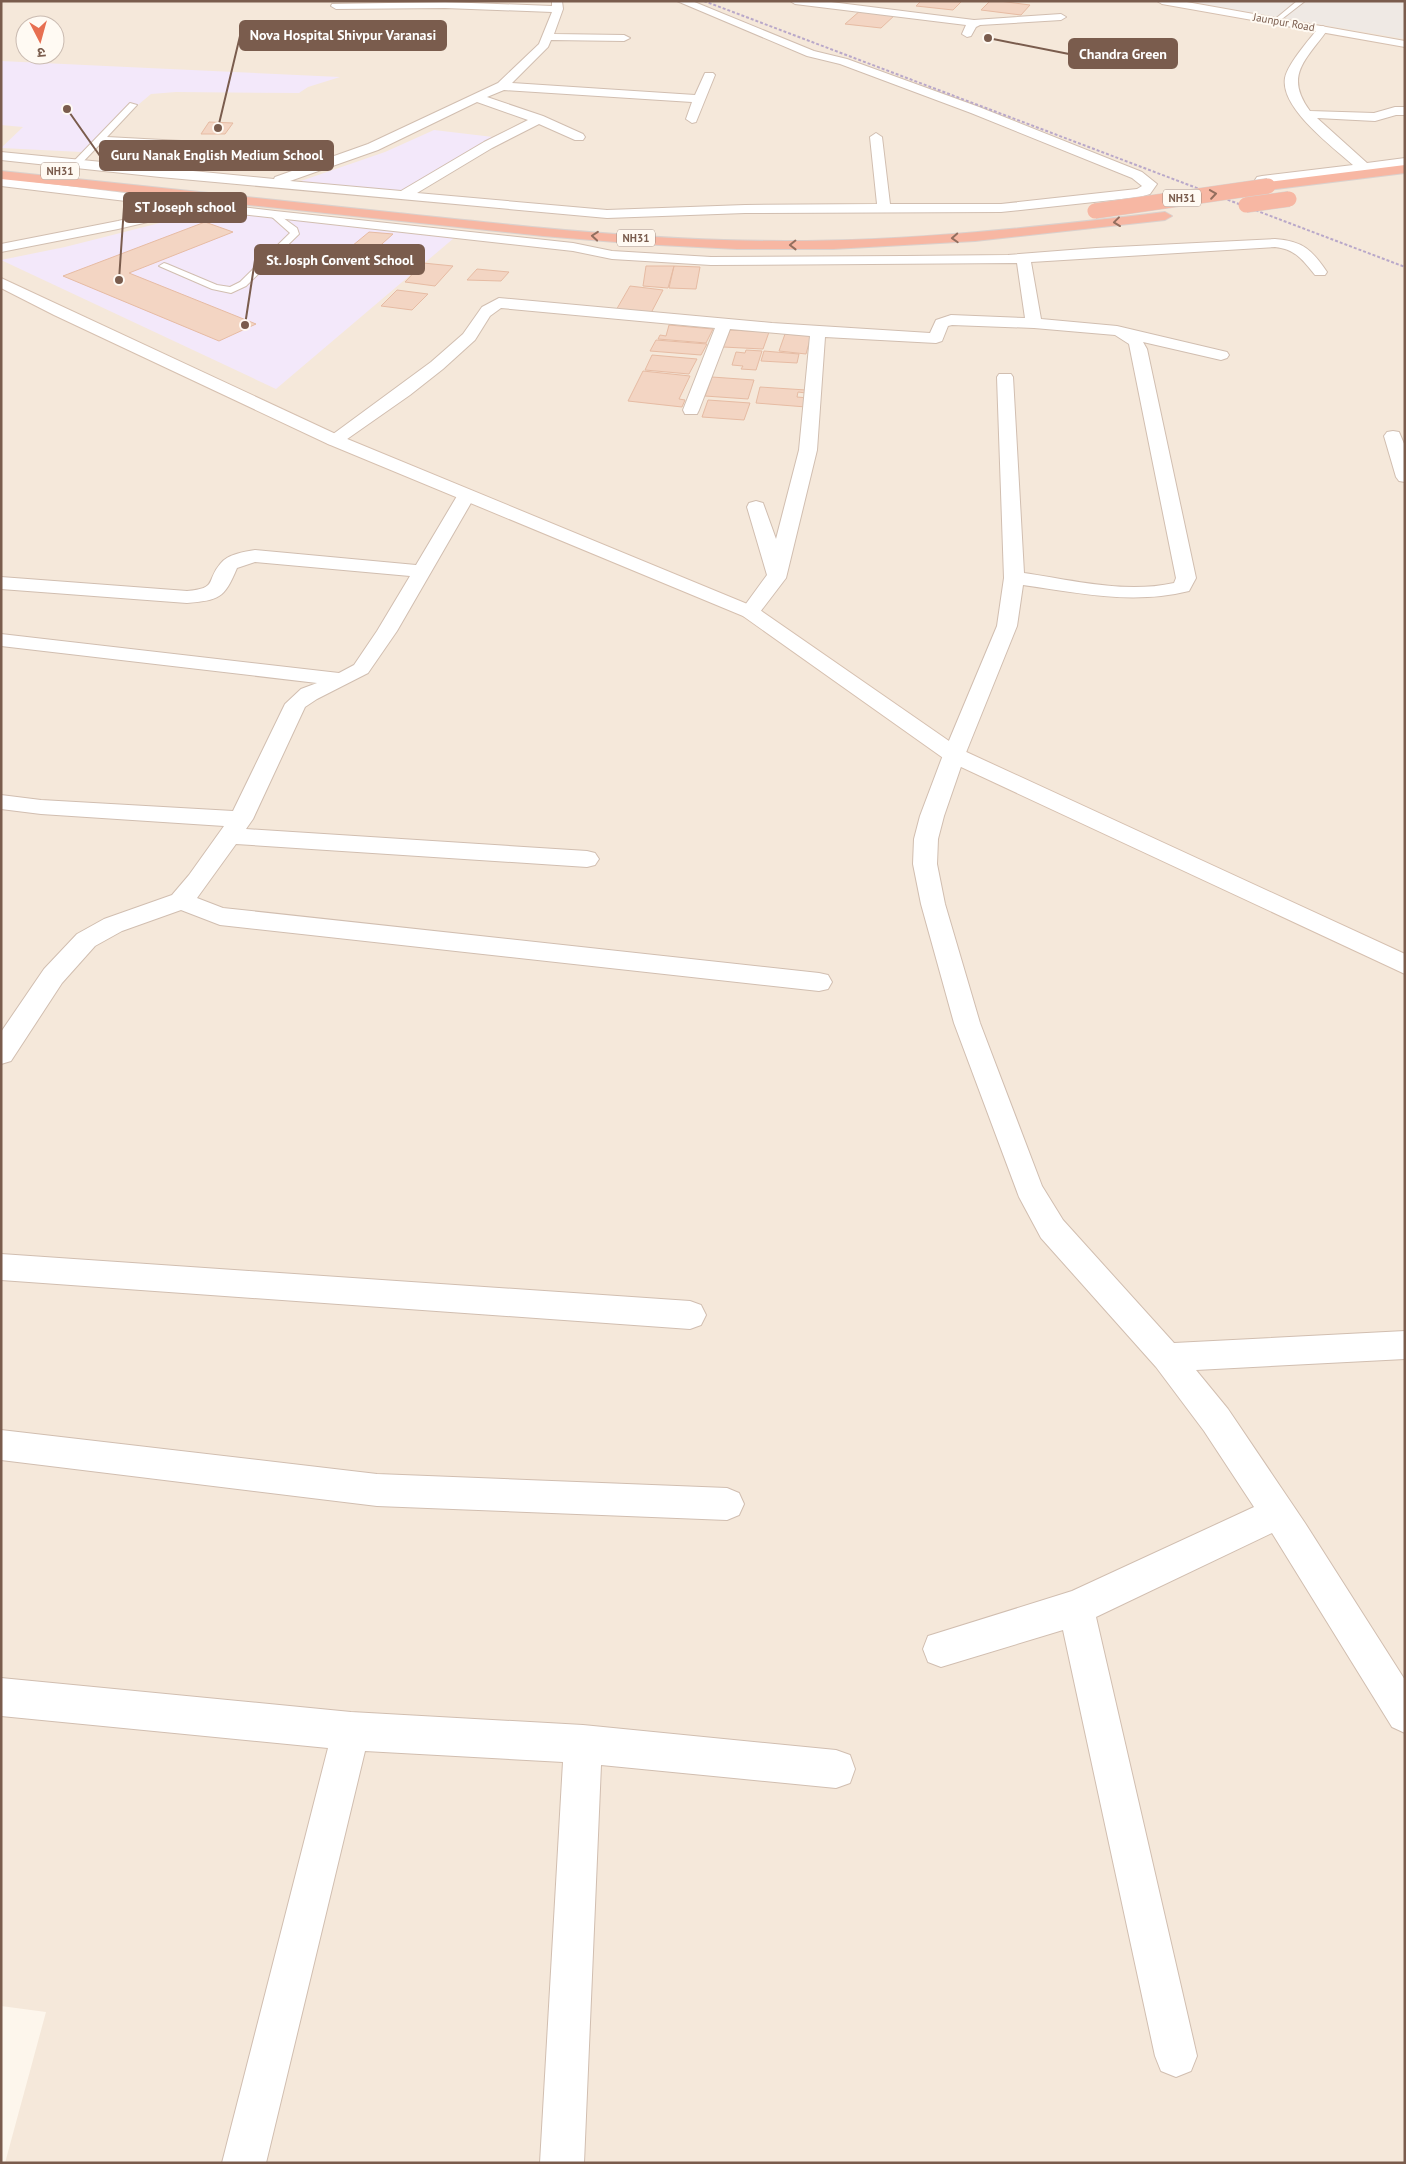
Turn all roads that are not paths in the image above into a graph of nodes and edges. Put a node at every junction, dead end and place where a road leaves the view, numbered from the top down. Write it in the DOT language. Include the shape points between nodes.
graph roads {
  1 [pos="682,1"];
  2 [pos="795,1"];
  3 [pos="1162,1"];
  4 [pos="1302,1"];
  5 [pos="557,5"];
  6 [pos="336,6"];
  7 [pos="1061,17"];
  8 [pos="1276,21"];
  9 [pos="974,23"];
  10 [pos="1322,29"];
  11 [pos="967,34"];
  12 [pos="548,37"];
  13 [pos="624,38"];
  14 [pos="1405,44"];
  15 [pos="709,75"];
  16 [pos="502,86"];
  17 [pos="477,98"];
  18 [pos="699,99"];
  19 [pos="133,105"];
  20 [pos="1405,111"];
  21 [pos="1305,114"];
  22 [pos="692,118"];
  23 [pos="539,119"];
  24 [pos="876,137"];
  25 [pos="579,138"];
  26 [pos="100,140"];
  27 [pos="218,145"];
  28 [pos="1,156"];
  29 [pos="1405,162"];
  30 [pos="76,164"];
  31 [pos="1,165"];
  32 [pos="1364,167"];
  33 [pos="1405,169"];
  34 [pos="1,175"];
  35 [pos="1,182"];
  36 [pos="113,182"];
  37 [pos="272,183"];
  38 [pos="1265,183"];
  39 [pos="402,196"];
  40 [pos="1294,198"];
  41 [pos="199,206"];
  42 [pos="1232,207"];
  43 [pos="884,208"];
  44 [pos="275,215"];
  45 [pos="1170,215"];
  46 [pos="877,229"];
  47 [pos="759,231"];
  48 [pos="1,248"];
  49 [pos="1023,258"];
  50 [pos="164,266"];
  51 [pos="1320,272"];
  52 [pos="1,282"];
  53 [pos="724,324"];
  54 [pos="1034,324"];
  55 [pos="818,331"];
  56 [pos="1126,334"];
  57 [pos="1221,355"];
  58 [pos="1006,377"];
  59 [pos="691,410"];
  60 [pos="1392,436"];
  61 [pos="334,440"];
  62 [pos="1405,477"];
  63 [pos="466,496"];
  64 [pos="756,507"];
  65 [pos="422,572"];
  66 [pos="776,578"];
  67 [pos="1014,578"];
  68 [pos="1,583"];
  69 [pos="750,612"];
  70 [pos="1,640"];
  71 [pos="343,679"];
  72 [pos="954,755"];
  73 [pos="1,802"];
  74 [pos="235,828"];
  75 [pos="587,859"];
  76 [pos="180,901"];
  77 [pos="1405,965"];
  78 [pos="819,982"];
  79 [pos="1,1054"];
  80 [pos="1,1267"];
  81 [pos="690,1315"];
  82 [pos="1405,1345"];
  83 [pos="1167,1357"];
  84 [pos="1,1445"];
  85 [pos="727,1504"];
  86 [pos="1278,1513"];
  87 [pos="1076,1608"];
  88 [pos="940,1649"];
  89 [pos="1,1697"];
  90 [pos="1405,1714"];
  91 [pos="351,1731"];
  92 [pos="583,1744"];
  93 [pos="836,1770"];
  94 [pos="1176,2056"];
  95 [pos="244,2163"];
  96 [pos="562,2163"];
  1 -- 43 [label="street" via="811,54 843,61 975,110 1136,175 1150,184 1145,191 1131,194 1023,206"];
  2 -- 9 [label="street"];
  3 -- 8 [label="street, Jaunpur Road"];
  4 -- 8 [label="lane"];
  5 -- 6 [label="street"];
  5 -- 12 [label="street"];
  7 -- 9 [label="street"];
  8 -- 10 [label="street, Jaunpur Road"];
  9 -- 11 [label="street"];
  10 -- 14 [label="street, Jaunpur Road"];
  10 -- 21 [label="street" via="1291,77 1291,91"];
  12 -- 13 [label="street"];
  12 -- 16 [label="street" via="544,45"];
  15 -- 18 [label="street"];
  16 -- 17 [label="street"];
  16 -- 18 [label="street"];
  17 -- 23 [label="street"];
  17 -- 37 [label="street" via="373,147"];
  18 -- 22 [label="street"];
  19 -- 26 [label="lane"];
  20 -- 21 [label="street" via="1376,117"];
  21 -- 32 [label="street"];
  23 -- 25 [label="street"];
  23 -- 39 [label="street"];
  24 -- 43 [label="street"];
  26 -- 27 [label="lane"];
  26 -- 30 [label="lane"];
  28 -- 30 [label="street"];
  29 -- 32 [label="street"];
  30 -- 37 [label="street"];
  31 -- 36 [label="highway, NH31"];
  32 -- 38 [label="street"];
  33 -- 38 [label="highway, NH31"];
  34 -- 36 [label="highway, NH31"];
  35 -- 41 [label="street"];
  45 -- 36 [label="highway, NH31, one-way" via="961,238 785,245 602,236 473,225"];
  36 -- 47 [label="highway, NH31" via="568,222"];
  37 -- 39 [label="street"];
  46 -- 38 [label="highway, NH31, one-way, bridge" via="980,224 1095,211"];
  39 -- 43 [label="street" via="607,214"];
  40 -- 42 [label="highway, bridge"];
  41 -- 44 [label="street"];
  41 -- 48 [label="street"];
  44 -- 49 [label="street" via="573,246 612,255 711,261"];
  44 -- 50 [label="lane" via="295,234 238,288 223,290"];
  49 -- 51 [label="street" via="1288,244 1305,252"];
  49 -- 54 [label="street"];
  52 -- 61 [label="street"];
  53 -- 55 [label="street"];
  53 -- 59 [label="street"];
  53 -- 61 [label="street" via="499,303 483,313 471,335 410,389"];
  54 -- 55 [label="street" via="951,320 942,323 936,338"];
  54 -- 56 [label="street"];
  55 -- 66 [label="street" via="808,450"];
  56 -- 57 [label="street"];
  56 -- 67 [label="street" via="1135,338 1139,349 1186,578 1182,587 1168,592 1136,594"];
  58 -- 67 [label="street"];
  60 -- 62 [label="street"];
  61 -- 63 [label="street"];
  63 -- 65 [label="street"];
  63 -- 69 [label="street"];
  64 -- 66 [label="street"];
  65 -- 68 [label="street" via="255,556 229,565 218,588 206,595 188,597"];
  65 -- 71 [label="street" via="361,669"];
  66 -- 69 [label="street"];
  67 -- 72 [label="street" via="1007,626"];
  69 -- 72 [label="street"];
  70 -- 71 [label="street"];
  71 -- 74 [label="street" via="309,694 296,704"];
  72 -- 77 [label="street"];
  72 -- 83 [label="street" via="926,838 925,864 967,1024 1029,1190 1052,1229"];
  73 -- 74 [label="street"];
  74 -- 75 [label="street"];
  74 -- 76 [label="street"];
  76 -- 78 [label="street" via="220,916"];
  76 -- 79 [label="street" via="113,926 86,940 53,976"];
  80 -- 81 [label="street"];
  82 -- 83 [label="street"];
  83 -- 86 [label="street" via="1216,1420"];
  84 -- 85 [label="street" via="377,1490"];
  86 -- 87 [label="street"];
  86 -- 90 [label="street"];
  87 -- 88 [label="street"];
  87 -- 94 [label="street"];
  89 -- 91 [label="street"];
  91 -- 92 [label="street"];
  91 -- 95 [label="street"];
  92 -- 93 [label="street"];
  92 -- 96 [label="street"];
}
